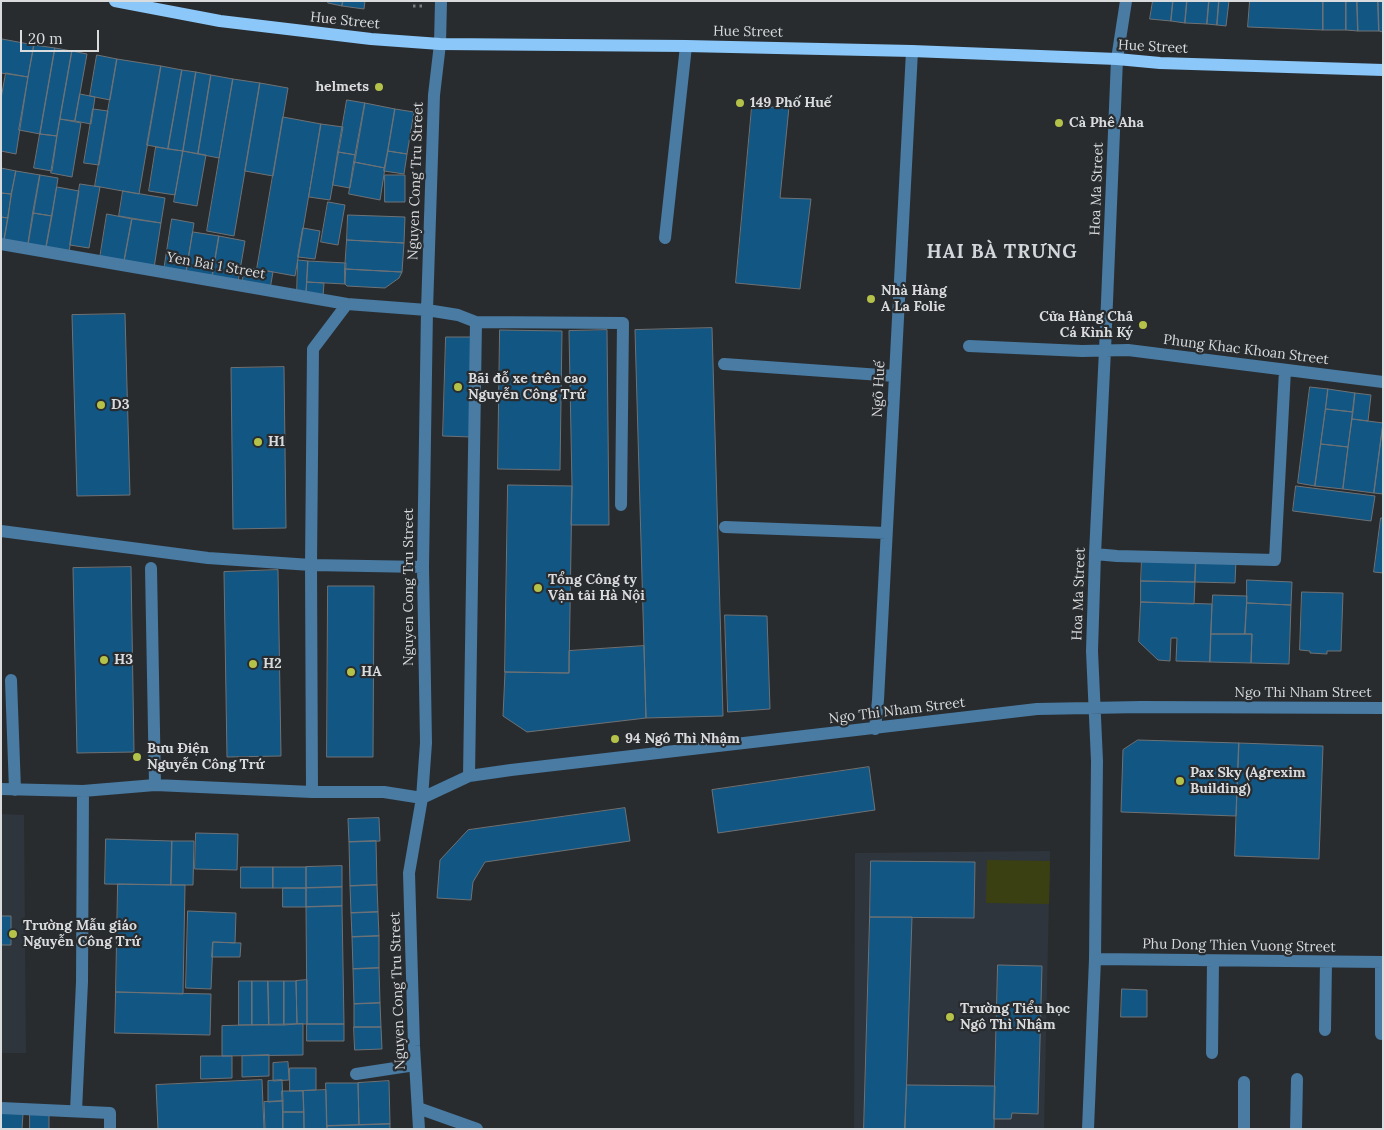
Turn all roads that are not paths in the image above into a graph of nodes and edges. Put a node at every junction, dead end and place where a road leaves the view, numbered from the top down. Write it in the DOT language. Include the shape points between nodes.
graph roads {
  1 [pos="115,1"];
  2 [pos="441,1"];
  3 [pos="1126,1"];
  4 [pos="440,44"];
  5 [pos="686,46"];
  6 [pos="912,51"];
  7 [pos="1117,60"];
  8 [pos="1383,70"];
  9 [pos="665,238"];
  10 [pos="1,244"];
  11 [pos="347,304"];
  12 [pos="426,310"];
  13 [pos="476,322"];
  14 [pos="969,346"];
  15 [pos="1105,350"];
  16 [pos="724,364"];
  17 [pos="1285,370"];
  18 [pos="895,376"];
  19 [pos="1383,382"];
  20 [pos="621,505"];
  21 [pos="725,527"];
  22 [pos="1,531"];
  23 [pos="886,533"];
  24 [pos="1095,554"];
  25 [pos="311,565"];
  26 [pos="424,567"];
  27 [pos="151,568"];
  28 [pos="11,680"];
  29 [pos="1094,707"];
  30 [pos="1383,708"];
  31 [pos="875,728"];
  32 [pos="469,776"];
  33 [pos="155,785"];
  34 [pos="1,789"];
  35 [pos="15,790"];
  36 [pos="83,791"];
  37 [pos="312,792"];
  38 [pos="422,798"];
  39 [pos="1094,959"];
  40 [pos="1213,961"];
  41 [pos="1326,962"];
  42 [pos="1382,962"];
  43 [pos="1325,1030"];
  44 [pos="1380,1034"];
  45 [pos="1212,1053"];
  46 [pos="416,1064"];
  47 [pos="356,1074"];
  48 [pos="1296,1079"];
  49 [pos="1244,1082"];
  50 [pos="1,1108"];
  51 [pos="418,1108"];
  52 [pos="76,1112"];
  53 [pos="110,1129"];
  54 [pos="419,1129"];
  55 [pos="477,1129"];
  56 [pos="1088,1129"];
  57 [pos="1244,1129"];
  58 [pos="1296,1129"];
  1 -- 4 [label="main road, Hue Street" via="220,21 371,40"];
  2 -- 4 [label="street, Nguyen Cong Tru Street"];
  3 -- 7 [label="street, Hoa Ma Street"];
  4 -- 5 [label="main road, Hue Street"];
  4 -- 12 [label="street, Nguyen Cong Tru Street" via="434,95"];
  5 -- 6 [label="main road, Hue Street"];
  5 -- 9 [label="street"];
  6 -- 7 [label="main road, Hue Street"];
  6 -- 18 [label="street, Ngõ Huế"];
  7 -- 8 [label="main road, Hue Street"];
  7 -- 15 [label="street, Hoa Ma Street"];
  10 -- 11 [label="street, Yen Bai 1 Street"];
  11 -- 12 [label="street, Yen Bai 1 Street"];
  11 -- 25 [label="street" via="313,349"];
  12 -- 13 [label="street, Yen Bai 1 Street" via="458,315"];
  12 -- 26 [label="street, Nguyen Cong Tru Street"];
  13 -- 20 [label="street, Yen Bai 1 Street" via="623,323"];
  13 -- 32 [label="street"];
  14 -- 15 [label="street, Phung Khac Khoan Street"];
  15 -- 17 [label="street, Phung Khac Khoan Street" via="1128,350"];
  15 -- 24 [label="street, Hoa Ma Street"];
  16 -- 18 [label="street"];
  17 -- 19 [label="street, Phung Khac Khoan Street"];
  17 -- 24 [label="street" via="1275,560"];
  18 -- 23 [label="street, Ngõ Huế"];
  21 -- 23 [label="street"];
  22 -- 25 [label="street" via="208,558"];
  23 -- 31 [label="street, Ngõ Huế"];
  24 -- 29 [label="street, Hoa Ma Street"];
  25 -- 26 [label="street"];
  25 -- 37 [label="street"];
  26 -- 38 [label="street, Nguyen Cong Tru Street" via="426,743"];
  27 -- 33 [label="street"];
  28 -- 35 [label="street"];
  29 -- 30 [label="street, Ngo Thi Nham Street"];
  29 -- 31 [label="street, Ngo Thi Nham Street" via="1037,709"];
  29 -- 39 [label="street, Hoa Ma Street" via="1097,761"];
  31 -- 32 [label="street, Ngo Thi Nham Street"];
  32 -- 38 [label="street, Ngo Thi Nham Street"];
  33 -- 36 [label="street"];
  33 -- 37 [label="street"];
  34 -- 35 [label="street"];
  35 -- 36 [label="street"];
  36 -- 52 [label="street" via="82,982"];
  37 -- 38 [label="street" via="384,792"];
  38 -- 46 [label="street, Nguyen Cong Tru Street" via="409,873"];
  39 -- 40 [label="street, Phu Dong Thien Vuong Street"];
  39 -- 56 [label="street, Hoa Ma Street"];
  40 -- 41 [label="street, Phu Dong Thien Vuong Street"];
  40 -- 45 [label="street"];
  41 -- 42 [label="street, Phu Dong Thien Vuong Street"];
  41 -- 43 [label="street"];
  42 -- 44 [label="street"];
  46 -- 47 [label="street"];
  46 -- 51 [label="street, Nguyen Cong Tru Street"];
  48 -- 58 [label="street"];
  49 -- 57 [label="street"];
  50 -- 52 [label="street"];
  51 -- 54 [label="street, Nguyen Cong Tru Street"];
  51 -- 55 [label="street"];
  52 -- 53 [label="street" via="110,1113"];
}
